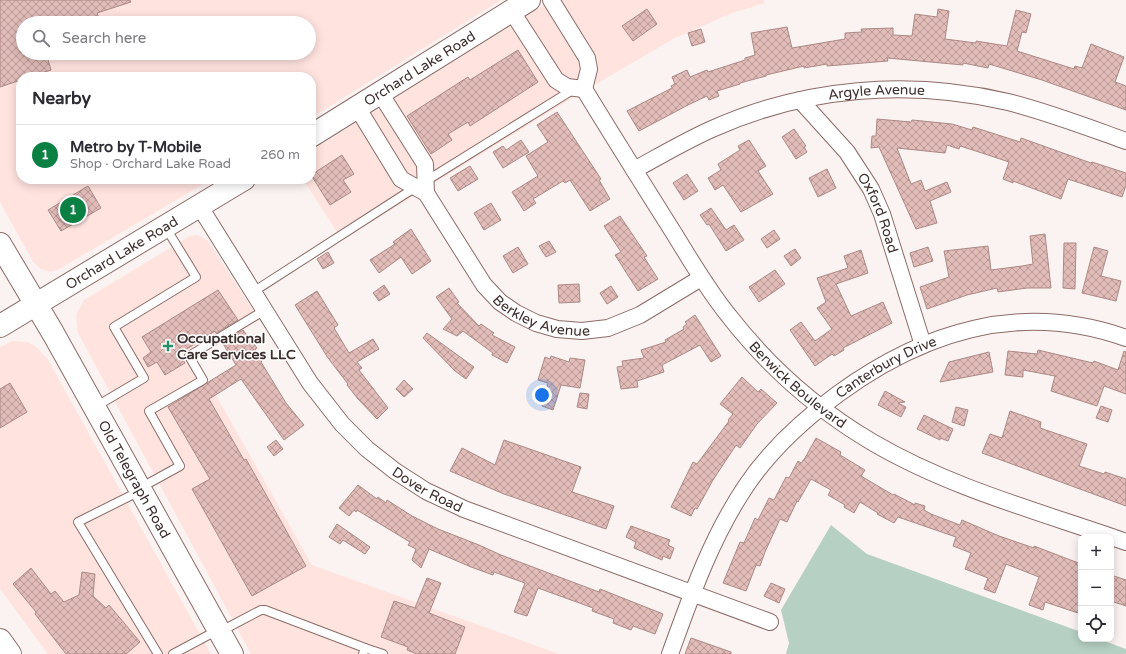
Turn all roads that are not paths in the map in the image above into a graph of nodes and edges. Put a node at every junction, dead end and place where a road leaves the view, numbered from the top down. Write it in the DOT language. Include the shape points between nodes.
graph roads {
  1 [pos="551,0"];
  2 [pos="520,5"];
  3 [pos="579,89"];
  4 [pos="380,93"];
  5 [pos="800,100"];
  6 [pos="357,108"];
  7 [pos="316,133"];
  8 [pos="1126,141"];
  9 [pos="634,170"];
  10 [pos="236,184"];
  11 [pos="423,187"];
  12 [pos="200,207"];
  13 [pos="166,227"];
  14 [pos="0,244"];
  15 [pos="702,278"];
  16 [pos="253,292"];
  17 [pos="36,305"];
  18 [pos="265,310"];
  19 [pos="0,326"];
  20 [pos="1126,338"];
  21 [pos="923,345"];
  22 [pos="94,407"];
  23 [pos="820,407"];
  24 [pos="140,489"];
  25 [pos="1126,542"];
  26 [pos="692,592"];
  27 [pos="770,622"];
  28 [pos="219,631"];
  29 [pos="0,640"];
  30 [pos="364,651"];
  31 [pos="10,654"];
  32 [pos="158,654"];
  33 [pos="172,654"];
  34 [pos="232,654"];
  35 [pos="383,654"];
  36 [pos="670,654"];
  1 -- 3 [label="street" via="587,58 589,69"];
  2 -- 3 [label="street" via="556,80"];
  2 -- 4 [label="main road, Orchard Lake Road"];
  3 -- 9 [label="street, Berwick Boulevard"];
  3 -- 11 [label="lane"];
  4 -- 6 [label="main road, Orchard Lake Road"];
  4 -- 11 [label="street, Berkley Avenue" via="425,164"];
  5 -- 8 [label="street, Argyle Avenue" via="840,93 881,90 953,92 1031,108"];
  5 -- 9 [label="street, Argyle Avenue" via="755,112 712,129"];
  5 -- 21 [label="street, Oxford Road" via="847,152 867,181 882,214"];
  6 -- 7 [label="main road, Orchard Lake Road"];
  6 -- 11 [label="street, Berkley Avenue" via="401,179"];
  9 -- 15 [label="street, Berwick Boulevard"];
  10 -- 12 [label="main road, Orchard Lake Road"];
  11 -- 15 [label="street, Berkley Avenue" via="488,290 510,309 546,326 582,331 620,325"];
  11 -- 16 [label="lane"];
  12 -- 13 [label="main road, Orchard Lake Road"];
  12 -- 16 [label="street, Dover Road"];
  13 -- 17 [label="main road, Orchard Lake Road"];
  13 -- 22 [label="lane" via="196,277 114,327 144,378"];
  14 -- 17 [label="main road, Old Telegraph Road"];
  15 -- 23 [label="street, Berwick Boulevard" via="727,314 752,343"];
  16 -- 18 [label="street, Dover Road"];
  17 -- 19 [label="main road, Orchard Lake Road"];
  17 -- 22 [label="main road, Old Telegraph Road"];
  18 -- 24 [label="lane" via="188,356 203,380 149,411 180,466"];
  18 -- 26 [label="street, Dover Road" via="314,388 342,424 376,457 410,481 464,509"];
  20 -- 21 [label="street, Canterbury Drive" via="1072,324 1039,321 970,329"];
  21 -- 23 [label="street, Canterbury Drive" via="858,379"];
  22 -- 24 [label="main road, Old Telegraph Road"];
  23 -- 25 [label="street, Berwick Boulevard" via="873,442 944,477"];
  23 -- 26 [label="street, Canterbury Drive" via="780,444 746,485 715,538"];
  24 -- 28 [label="main road, Old Telegraph Road"];
  24 -- 32 [label="lane" via="78,522"];
  26 -- 27 [label="street, Dover Road"];
  26 -- 36 [label="street, Canterbury Drive"];
  28 -- 30 [label="lane" via="265,610"];
  28 -- 33 [label="lane"];
  28 -- 34 [label="main road, Old Telegraph Road"];
  29 -- 31 [label="main road"];
  30 -- 35 [label="lane"];
}
